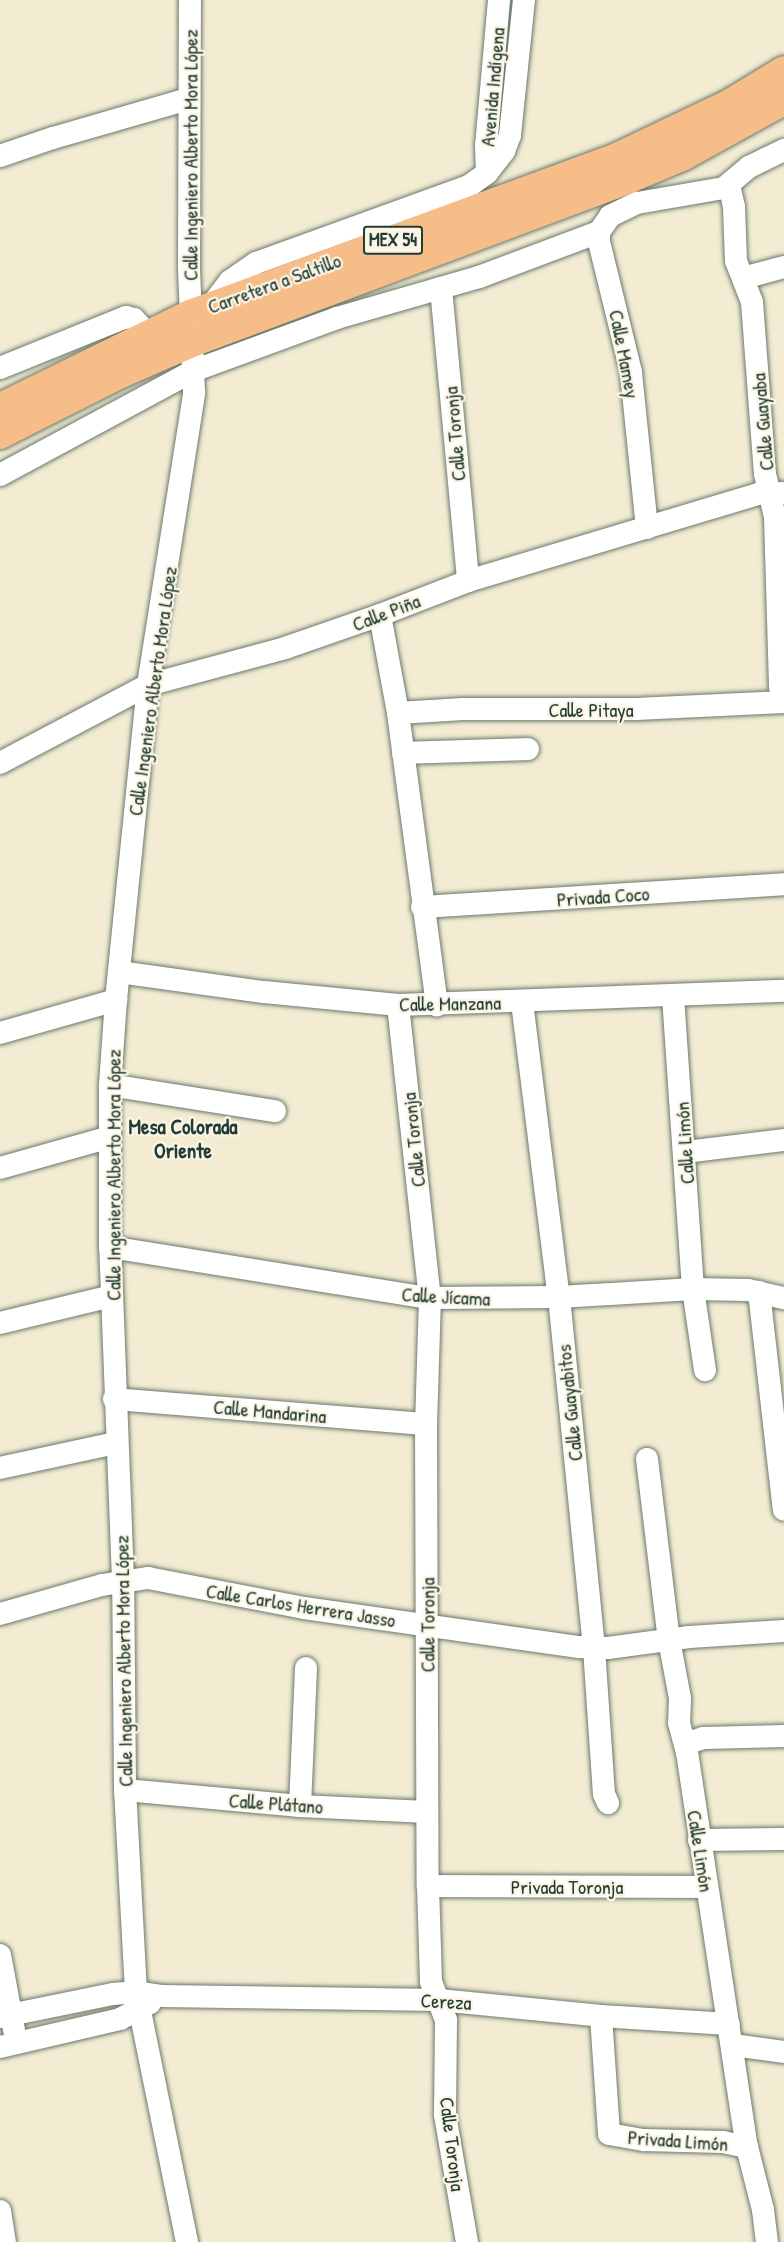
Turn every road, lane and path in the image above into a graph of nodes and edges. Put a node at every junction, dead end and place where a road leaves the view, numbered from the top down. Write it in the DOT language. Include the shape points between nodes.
graph roads {
  1 [pos="190,0"];
  2 [pos="499,0"];
  3 [pos="524,0"];
  4 [pos="784,70"];
  5 [pos="188,99"];
  6 [pos="784,101"];
  7 [pos="784,150"];
  8 [pos="0,156"];
  9 [pos="487,173"];
  10 [pos="729,185"];
  11 [pos="632,192"];
  12 [pos="599,232"];
  13 [pos="784,267"];
  14 [pos="743,278"];
  15 [pos="441,288"];
  16 [pos="201,310"];
  17 [pos="147,333"];
  18 [pos="193,357"];
  19 [pos="0,368"];
  20 [pos="0,407"];
  21 [pos="0,435"];
  22 [pos="0,475"];
  23 [pos="777,492"];
  24 [pos="647,528"];
  25 [pos="468,581"];
  26 [pos="380,615"];
  27 [pos="148,685"];
  28 [pos="784,696"];
  29 [pos="784,702"];
  30 [pos="398,713"];
  31 [pos="528,749"];
  32 [pos="403,753"];
  33 [pos="0,763"];
  34 [pos="784,884"];
  35 [pos="422,907"];
  36 [pos="119,972"];
  37 [pos="784,991"];
  38 [pos="673,996"];
  39 [pos="116,1000"];
  40 [pos="522,1002"];
  41 [pos="398,1005"];
  42 [pos="437,1005"];
  43 [pos="0,1033"];
  44 [pos="110,1085"];
  45 [pos="275,1111"];
  46 [pos="110,1137"];
  47 [pos="784,1140"];
  48 [pos="685,1152"];
  49 [pos="0,1168"];
  50 [pos="110,1247"];
  51 [pos="693,1289"];
  52 [pos="759,1292"];
  53 [pos="112,1296"];
  54 [pos="559,1297"];
  55 [pos="430,1298"];
  56 [pos="784,1298"];
  57 [pos="0,1323"];
  58 [pos="705,1370"];
  59 [pos="114,1399"];
  60 [pos="426,1424"];
  61 [pos="116,1443"];
  62 [pos="647,1459"];
  63 [pos="0,1468"];
  64 [pos="784,1510"];
  65 [pos="123,1580"];
  66 [pos="0,1614"];
  67 [pos="428,1625"];
  68 [pos="784,1631"];
  69 [pos="669,1640"];
  70 [pos="594,1648"];
  71 [pos="306,1668"];
  72 [pos="784,1736"];
  73 [pos="685,1744"];
  74 [pos="125,1790"];
  75 [pos="608,1803"];
  76 [pos="300,1806"];
  77 [pos="427,1812"];
  78 [pos="784,1839"];
  79 [pos="699,1840"];
  80 [pos="428,1886"];
  81 [pos="706,1887"];
  82 [pos="0,1955"];
  83 [pos="439,2000"];
  84 [pos="138,2001"];
  85 [pos="6,2016"];
  86 [pos="601,2016"];
  87 [pos="731,2034"];
  88 [pos="8,2045"];
  89 [pos="784,2052"];
  90 [pos="747,2147"];
  91 [pos="188,2242"];
  92 [pos="467,2242"];
  93 [pos="767,2242"];
  1 -- 5 [label="street, Calle Ingeniero Alberto Mora López"];
  2 -- 9 [label="street, Avenida Indígena"];
  3 -- 9 [label="street, Avenida Indígena" via="510,135 504,151"];
  4 -- 16 [label="main road, Carretera a Saltillo / MEX 54" via="730,103 617,157"];
  5 -- 8 [label="street"];
  5 -- 16 [label="street, Calle Ingeniero Alberto Mora López"];
  6 -- 11 [label="main road, Carretera a Saltillo / MEX 54" via="684,156"];
  7 -- 10 [label="street" via="749,167"];
  9 -- 16 [label="street, Avenida Indígena" via="469,186 256,263 230,281"];
  10 -- 11 [label="street"];
  10 -- 14 [label="street, Calle Guayaba" via="736,261"];
  11 -- 12 [label="street"];
  11 -- 18 [label="main road, Carretera a Saltillo / MEX 54"];
  12 -- 15 [label="street"];
  12 -- 24 [label="street, Calle Mamey" via="631,372"];
  13 -- 14 [label="street"];
  14 -- 23 [label="street, Calle Guayaba" via="752,302"];
  15 -- 18 [label="street"];
  15 -- 25 [label="street, Calle Toronja"];
  16 -- 17 [label="main road, Carretera a Saltillo / MEX 54"];
  16 -- 18 [label="street, Calle Ingeniero Alberto Mora López"];
  17 -- 19 [label="street" via="134,319 122,318"];
  17 -- 20 [label="main road, Carretera a Saltillo / MEX 54"];
  18 -- 21 [label="main road, Carretera a Saltillo / MEX 54" via="123,373"];
  18 -- 22 [label="street"];
  18 -- 27 [label="street, Calle Ingeniero Alberto Mora López" via="192,415"];
  23 -- 24 [label="street, Calle Piña"];
  23 -- 28 [label="street, Calle Guayaba" via="780,687"];
  24 -- 25 [label="street, Calle Piña"];
  25 -- 26 [label="street, Calle Piña"];
  26 -- 27 [label="street, Calle Piña" via="285,648"];
  26 -- 30 [label="street"];
  27 -- 33 [label="street, Calle Piña"];
  27 -- 36 [label="street, Calle Ingeniero Alberto Mora López"];
  29 -- 30 [label="street, Calle Pitaya"];
  30 -- 32 [label="street"];
  31 -- 32 [label="street"];
  32 -- 35 [label="street"];
  34 -- 35 [label="street, Privada Coco"];
  35 -- 42 [label="street"];
  36 -- 39 [label="street, Calle Ingeniero Alberto Mora López"];
  36 -- 41 [label="street, Calle Manzana"];
  37 -- 38 [label="street, Calle Manzana"];
  38 -- 40 [label="street, Calle Manzana"];
  38 -- 48 [label="street, Calle Limón"];
  39 -- 43 [label="street"];
  39 -- 44 [label="street, Calle Ingeniero Alberto Mora López"];
  40 -- 42 [label="street, Calle Manzana"];
  40 -- 54 [label="street, Calle Guayabitos"];
  41 -- 42 [label="street, Calle Manzana"];
  41 -- 55 [label="street, Calle Toronja"];
  44 -- 45 [label="street"];
  44 -- 46 [label="street, Calle Ingeniero Alberto Mora López"];
  46 -- 49 [label="street"];
  46 -- 50 [label="street, Calle Ingeniero Alberto Mora López"];
  47 -- 48 [label="street"];
  48 -- 51 [label="street, Calle Limón"];
  50 -- 53 [label="street, Calle Ingeniero Alberto Mora López"];
  50 -- 55 [label="street, Calle Jícama"];
  51 -- 52 [label="street, Calle Jícama"];
  51 -- 54 [label="street, Calle Jícama"];
  51 -- 58 [label="street"];
  52 -- 56 [label="street, Calle Jícama"];
  52 -- 64 [label="street"];
  53 -- 57 [label="street"];
  53 -- 59 [label="street, Calle Ingeniero Alberto Mora López"];
  54 -- 55 [label="street, Calle Jícama"];
  54 -- 70 [label="street, Calle Guayabitos"];
  55 -- 60 [label="street, Calle Toronja"];
  59 -- 60 [label="street, Calle Mandarina"];
  59 -- 61 [label="street, Calle Ingeniero Alberto Mora López"];
  60 -- 67 [label="street, Calle Toronja"];
  61 -- 63 [label="street"];
  61 -- 65 [label="street, Calle Ingeniero Alberto Mora López"];
  62 -- 69 [label="street, Calle Limón"];
  65 -- 66 [label="street, Calle Carlos Herrera Jasso"];
  65 -- 67 [label="street, Calle Carlos Herrera Jasso" via="148,1578 304,1608"];
  65 -- 74 [label="street, Calle Ingeniero Alberto Mora López"];
  67 -- 70 [label="street, Calle Carlos Herrera Jasso"];
  67 -- 77 [label="street, Calle Toronja"];
  68 -- 69 [label="street, Calle Carlos Herrera Jasso"];
  69 -- 70 [label="street, Calle Carlos Herrera Jasso"];
  69 -- 73 [label="street, Calle Limón"];
  70 -- 75 [label="street, Calle Guayabitos" via="604,1794"];
  71 -- 76 [label="street"];
  72 -- 73 [label="street" via="704,1738"];
  73 -- 79 [label="street, Calle Limón"];
  74 -- 76 [label="street, Calle Plátano"];
  74 -- 84 [label="street, Calle Ingeniero Alberto Mora López"];
  76 -- 77 [label="street, Calle Plátano"];
  77 -- 80 [label="street, Calle Toronja"];
  78 -- 79 [label="street"];
  79 -- 81 [label="street, Calle Limón"];
  80 -- 81 [label="street, Privada Toronja"];
  80 -- 83 [label="street, Calle Toronja" via="431,1982"];
  81 -- 87 [label="street, Calle Limón"];
  82 -- 85 [label="street"];
  83 -- 84 [label="street, Cereza" via="161,1996"];
  83 -- 86 [label="street, Cereza"];
  83 -- 92 [label="street, Calle Toronja" via="446,2020 446,2115"];
  84 -- 85 [label="street" via="113,1994"];
  84 -- 88 [label="street" via="120,2019"];
  84 -- 91 [label="street, Calle Ingeniero Alberto Mora López"];
  85 -- 88 [label="street"];
  86 -- 87 [label="street, Cereza"];
  86 -- 90 [label="street, Privada Limón" via="609,2134"];
  87 -- 89 [label="street, Cereza"];
  87 -- 90 [label="street, Calle Limón"];
  90 -- 93 [label="street, Calle Limón"];
}
